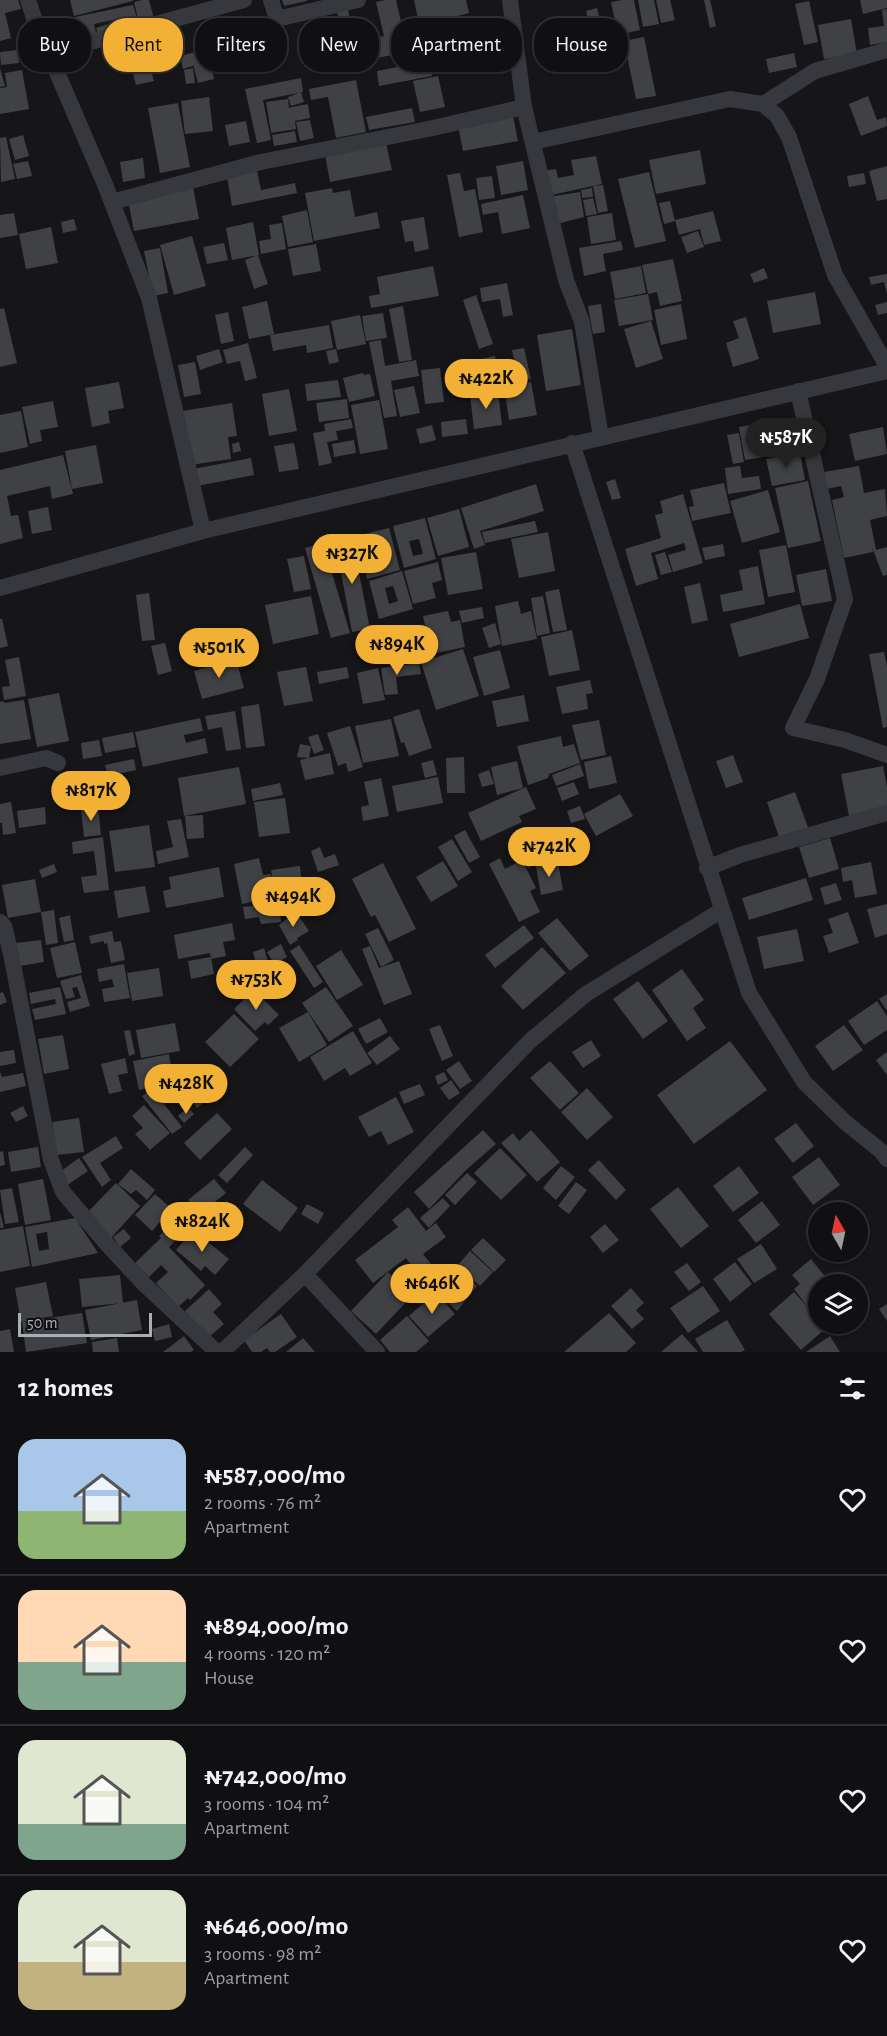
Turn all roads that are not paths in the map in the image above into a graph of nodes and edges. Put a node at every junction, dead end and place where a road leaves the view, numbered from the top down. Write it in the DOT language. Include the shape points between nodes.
graph roads {
  1 [pos="28,0"];
  2 [pos="244,0"];
  3 [pos="271,0"];
  4 [pos="358,0"];
  5 [pos="510,0"];
  6 [pos="35,18"];
  7 [pos="91,42"];
  8 [pos="887,50"];
  9 [pos="58,72"];
  10 [pos="763,104"];
  11 [pos="524,107"];
  12 [pos="533,142"];
  13 [pos="112,201"];
  14 [pos="887,366"];
  15 [pos="887,371"];
  16 [pos="798,391"];
  17 [pos="601,437"];
  18 [pos="572,444"];
  19 [pos="203,531"];
  20 [pos="0,588"];
  21 [pos="887,755"];
  22 [pos="58,763"];
  23 [pos="0,768"];
  24 [pos="887,813"];
  25 [pos="707,868"];
  26 [pos="722,910"];
  27 [pos="0,921"];
  28 [pos="887,1159"];
  29 [pos="305,1274"];
  30 [pos="217,1352"];
  31 [pos="222,1352"];
  32 [pos="377,1352"];
  1 -- 6 [label="street"];
  2 -- 7 [label="street"];
  3 -- 4 [label="street" via="277,19"];
  5 -- 11 [label="street"];
  8 -- 10 [label="street" via="815,71"];
  9 -- 13 [label="street"];
  10 -- 12 [label="street" via="730,99"];
  10 -- 14 [label="street" via="777,116 789,137 835,275"];
  11 -- 12 [label="street"];
  11 -- 13 [label="street" via="261,162"];
  12 -- 17 [label="street" via="566,280 582,322"];
  13 -- 19 [label="street" via="149,298"];
  15 -- 16 [label="street"];
  16 -- 17 [label="street"];
  16 -- 21 [label="street" via="845,599 817,679 793,728"];
  17 -- 18 [label="street"];
  18 -- 19 [label="street"];
  18 -- 25 [label="street"];
  19 -- 20 [label="street"];
  22 -- 23 [label="street" via="46,758"];
  24 -- 25 [label="street"];
  25 -- 26 [label="street"];
  26 -- 28 [label="street" via="748,993 804,1082"];
  26 -- 29 [label="street" via="586,994 530,1041"];
  27 -- 30 [label="street" via="11,954 51,1160 63,1192 144,1284"];
  29 -- 31 [label="street"];
  29 -- 32 [label="street"];
}
